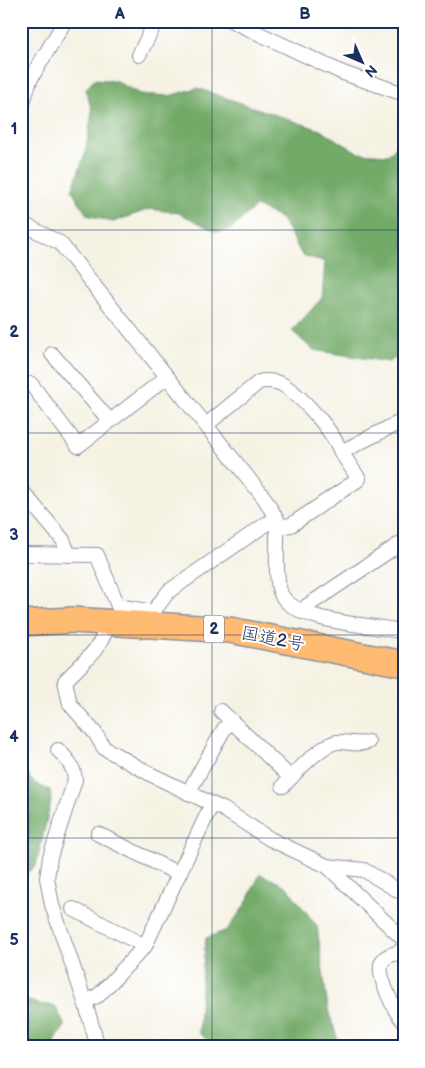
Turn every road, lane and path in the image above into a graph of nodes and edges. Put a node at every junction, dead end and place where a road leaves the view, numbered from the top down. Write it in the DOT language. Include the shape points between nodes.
graph roads {
  1 [pos="65,21"];
  2 [pos="156,21"];
  3 [pos="232,21"];
  4 [pos="140,54"];
  5 [pos="404,94"];
  6 [pos="21,109"];
  7 [pos="21,223"];
  8 [pos="52,354"];
  9 [pos="167,377"];
  10 [pos="31,384"];
  11 [pos="110,421"];
  12 [pos="206,425"];
  13 [pos="404,429"];
  14 [pos="341,452"];
  15 [pos="21,490"];
  16 [pos="277,524"];
  17 [pos="404,541"];
  18 [pos="21,554"];
  19 [pos="69,555"];
  20 [pos="302,612"];
  21 [pos="151,618"];
  22 [pos="108,622"];
  23 [pos="21,623"];
  24 [pos="404,632"];
  25 [pos="404,664"];
  26 [pos="221,712"];
  27 [pos="231,722"];
  28 [pos="368,742"];
  29 [pos="58,750"];
  30 [pos="188,792"];
  31 [pos="212,804"];
  32 [pos="98,834"];
  33 [pos="327,866"];
  34 [pos="179,874"];
  35 [pos="404,894"];
  36 [pos="73,910"];
  37 [pos="146,946"];
  38 [pos="85,1002"];
  39 [pos="404,1022"];
  40 [pos="98,1047"];
  1 -- 6 [label="street" via="30,80"];
  2 -- 4 [label="street"];
  3 -- 5 [label="street" via="342,73"];
  7 -- 9 [label="street" via="60,243"];
  8 -- 11 [label="street"];
  9 -- 11 [label="street"];
  9 -- 12 [label="street"];
  10 -- 11 [label="street" via="78,446"];
  12 -- 14 [label="street" via="259,382 266,380 284,385 310,408 337,441"];
  12 -- 16 [label="street" via="265,499"];
  13 -- 14 [label="street" via="398,423"];
  14 -- 16 [label="street" via="359,479 291,525"];
  15 -- 19 [label="street" via="63,540"];
  16 -- 20 [label="street" via="281,593 288,603"];
  16 -- 21 [label="street" via="266,524 169,591"];
  17 -- 20 [label="street"];
  18 -- 19 [label="street"];
  19 -- 21 [label="street" via="97,556 118,606"];
  20 -- 24 [label="street"];
  21 -- 22 [label="highway, 国道2号 / 2"];
  21 -- 25 [label="highway, 国道2号 / 2"];
  22 -- 23 [label="highway, 国道2号 / 2"];
  22 -- 30 [label="street" via="101,644 65,681 70,704 104,748"];
  26 -- 27 [label="street"];
  27 -- 28 [label="street" via="287,782 316,754 336,742"];
  27 -- 30 [label="street"];
  29 -- 38 [label="street" via="68,760 75,780 50,857 48,878 52,905"];
  30 -- 31 [label="street"];
  31 -- 33 [label="street" via="270,839"];
  31 -- 34 [label="street"];
  32 -- 34 [label="street"];
  33 -- 35 [label="street" via="364,870"];
  33 -- 39 [label="street" via="403,939 404,946 399,953 390,954 380,966 386,990"];
  34 -- 37 [label="street"];
  36 -- 37 [label="street"];
  37 -- 38 [label="street" via="99,996"];
  38 -- 40 [label="street"];
}
